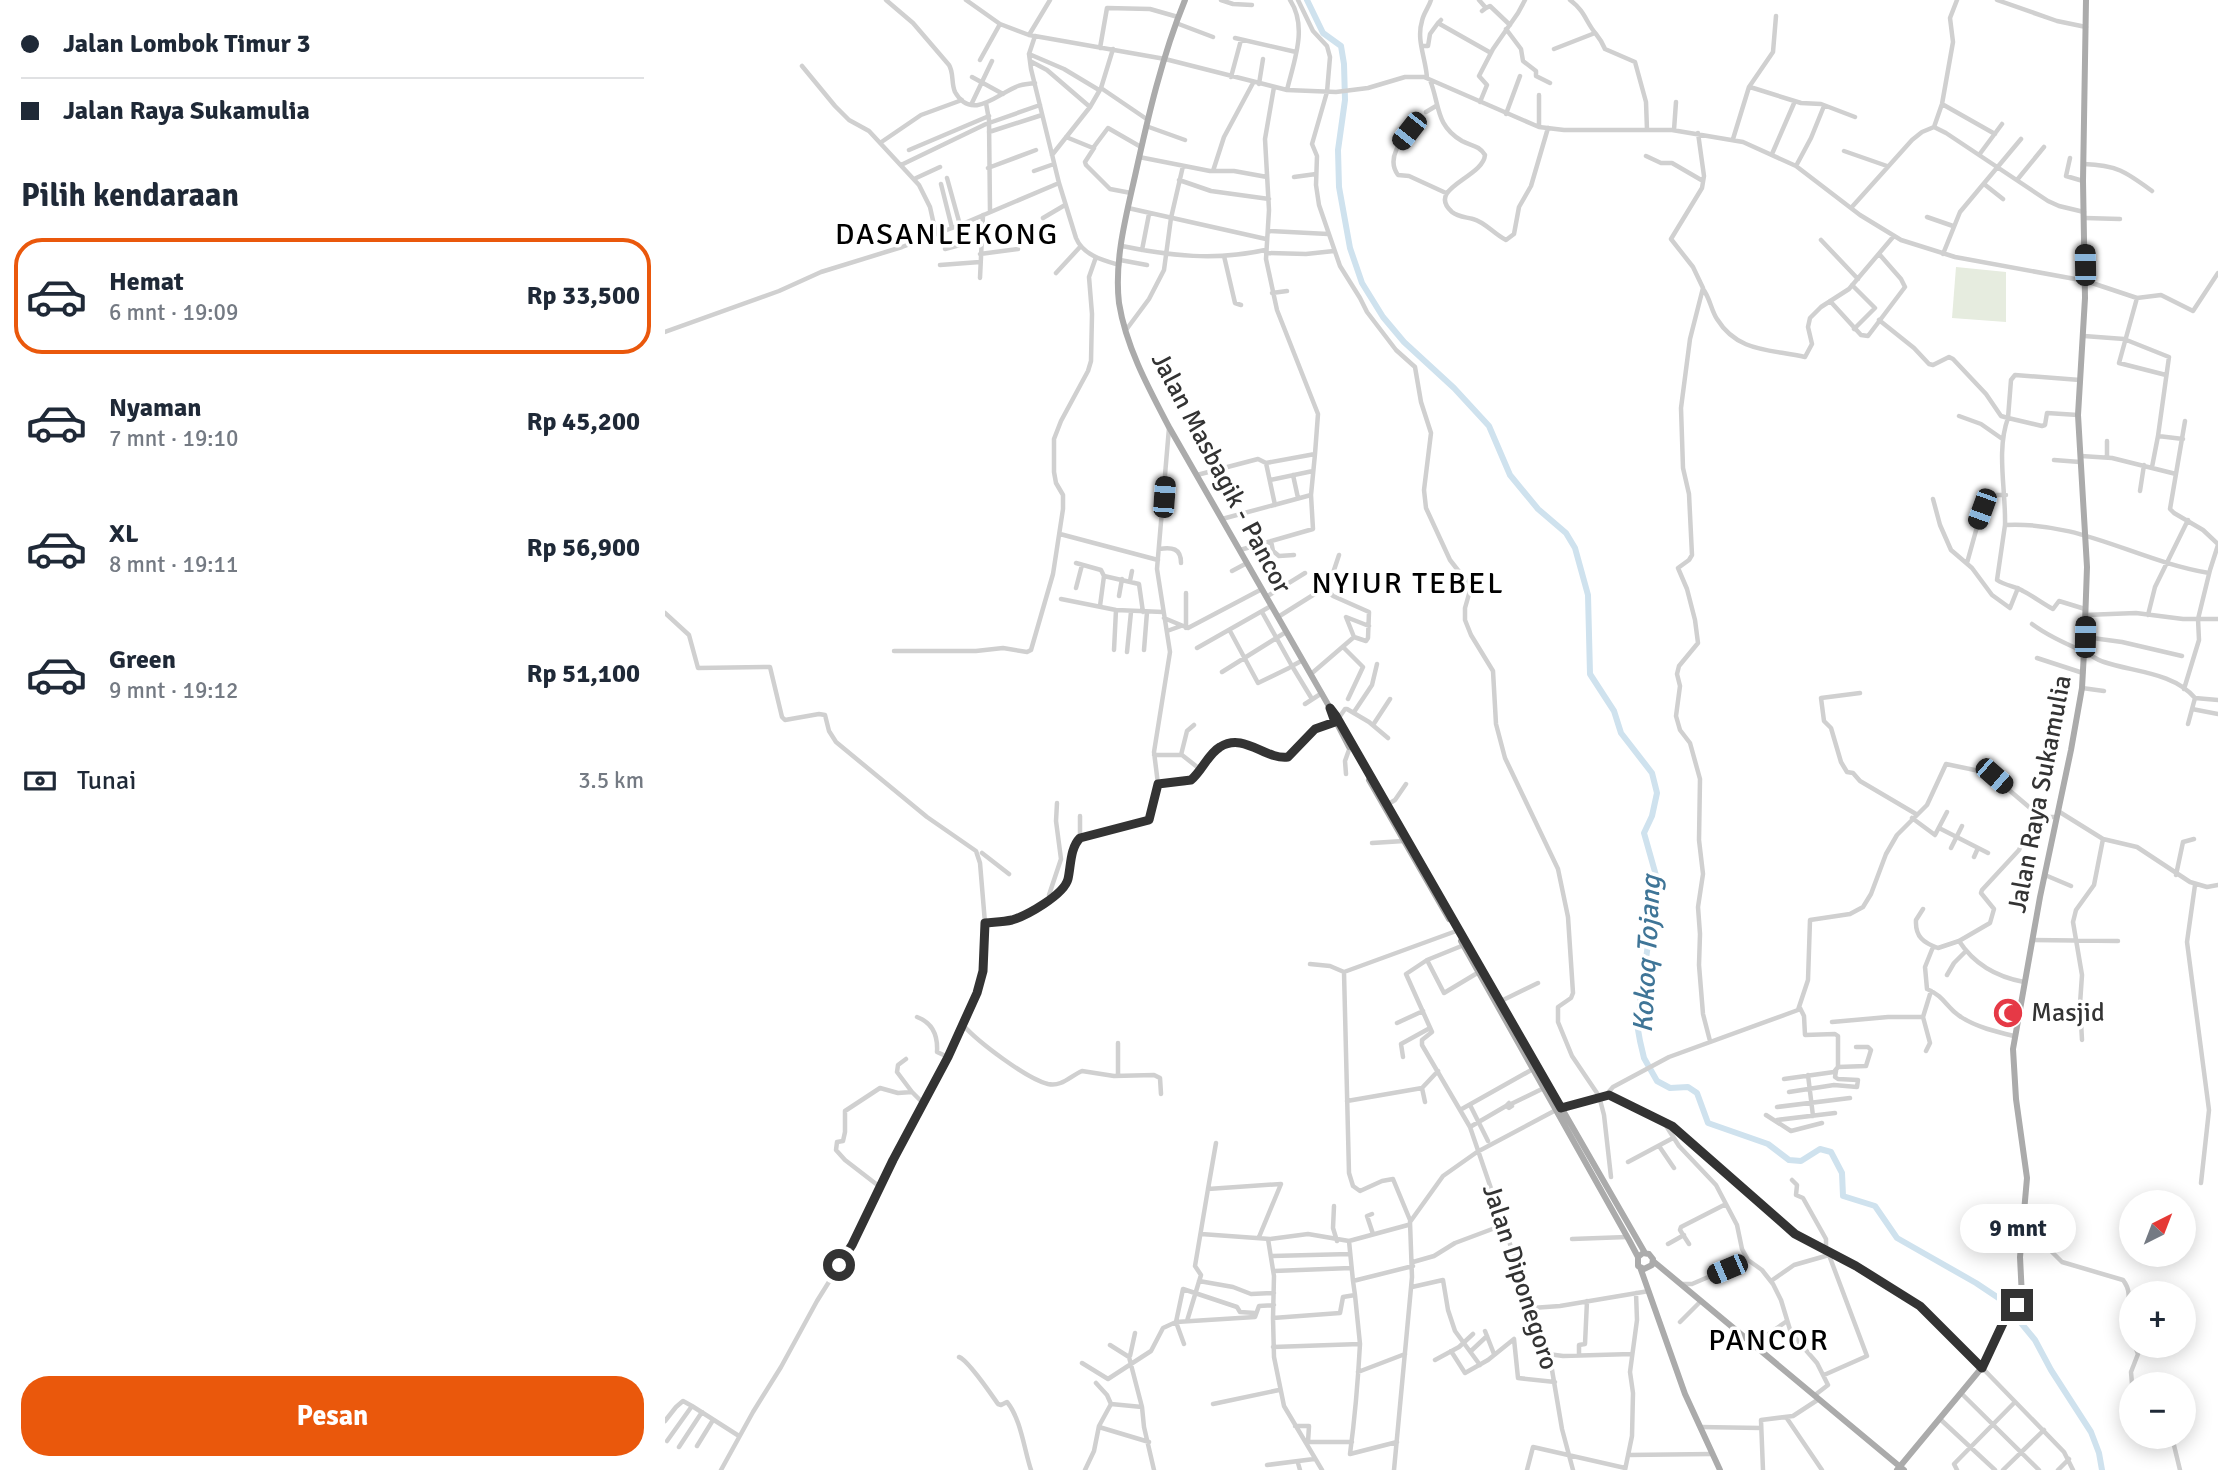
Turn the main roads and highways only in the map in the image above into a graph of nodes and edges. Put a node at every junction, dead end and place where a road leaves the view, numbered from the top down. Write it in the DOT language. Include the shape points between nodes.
graph roads {
  1 [pos="1185,0"];
  2 [pos="2086,0"];
  3 [pos="1337,720"];
  4 [pos="1386,805"];
  5 [pos="1418,861"];
  6 [pos="1458,930"];
  7 [pos="1558,1109"];
  8 [pos="1641,1255"];
  9 [pos="1653,1261"];
  10 [pos="1640,1267"];
  11 [pos="1900,1469"];
  12 [pos="1720,1470"];
  1 -- 3 [label="main road, Jalan Masbagik - Pancor" via="1141,147 1119,262 1119,303 1147,385"];
  2 -- 11 [label="main road, Jalan Raya Sukamulia" via="2084,336 2078,415 2085,637 2081,688 2014,1036 2013,1071 2028,1178 2022,1295 2007,1315 1982,1368"];
  3 -- 4 [label="main road, Jalan Masbagik - Pancor"];
  3 -- 4 [label="main road, Jalan Masbagik - Pancor"];
  4 -- 5 [label="main road, Jalan Masbagik - Pancor"];
  4 -- 5 [label="main road, Jalan Masbagik - Pancor"];
  5 -- 6 [label="main road, Jalan Masbagik - Pancor"];
  6 -- 7 [label="main road, Jalan Masbagik - Pancor"];
  6 -- 7 [label="main road, Jalan Masbagik - Pancor"];
  7 -- 8 [label="main road, Jalan Masbagik - Pancor"];
  7 -- 8 [label="main road, Jalan Masbagik - Pancor"];
  8 -- 9 [label="main road" via="1651,1255"];
  8 -- 10 [label="main road"];
  9 -- 10 [label="main road" via="1649,1268"];
  9 -- 11 [label="main road"];
  10 -- 12 [label="main road" via="1685,1394"];
}
